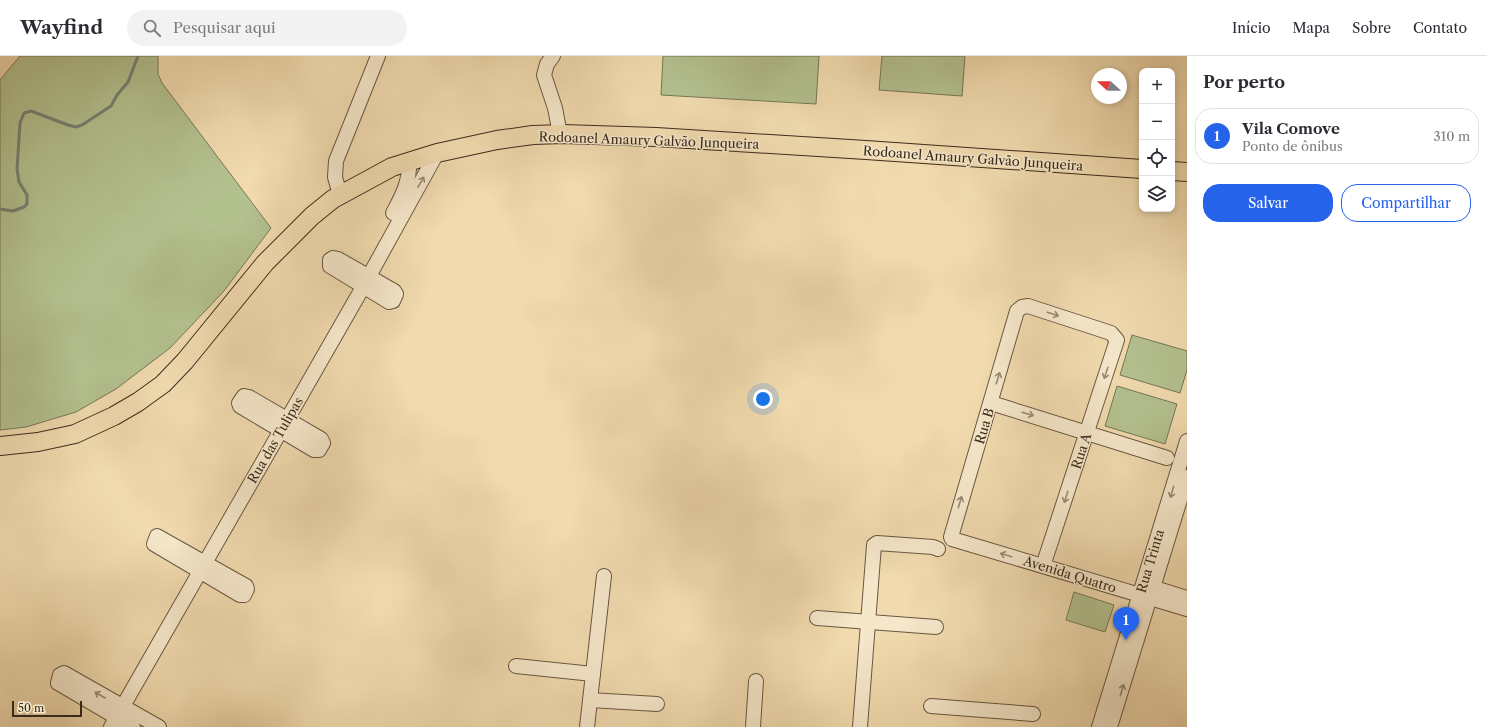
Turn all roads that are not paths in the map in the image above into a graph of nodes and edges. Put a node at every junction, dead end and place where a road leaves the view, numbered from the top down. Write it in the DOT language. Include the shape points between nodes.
graph roads {
  1 [pos="378,56"];
  2 [pos="553,56"];
  3 [pos="560,134"];
  4 [pos="438,153"];
  5 [pos="409,162"];
  6 [pos="1139,170"];
  7 [pos="1175,171"];
  8 [pos="1187,172"];
  9 [pos="340,195"];
  10 [pos="362,280"];
  11 [pos="1115,336"];
  12 [pos="991,403"];
  13 [pos="280,423"];
  14 [pos="1086,433"];
  15 [pos="0,446"];
  16 [pos="318,448"];
  17 [pos="1185,454"];
  18 [pos="1167,458"];
  19 [pos="1187,477"];
  20 [pos="952,539"];
  21 [pos="160,540"];
  22 [pos="938,549"];
  23 [pos="199,565"];
  24 [pos="1043,566"];
  25 [pos="604,576"];
  26 [pos="1146,592"];
  27 [pos="1187,598"];
  28 [pos="1187,610"];
  29 [pos="817,618"];
  30 [pos="868,623"];
  31 [pos="936,627"];
  32 [pos="516,666"];
  33 [pos="593,674"];
  34 [pos="58,680"];
  35 [pos="756,681"];
  36 [pos="590,700"];
  37 [pos="658,704"];
  38 [pos="931,706"];
  39 [pos="115,714"];
  40 [pos="1033,714"];
  41 [pos="103,727"];
  42 [pos="133,727"];
  43 [pos="159,727"];
  44 [pos="587,727"];
  45 [pos="753,727"];
  46 [pos="860,727"];
  47 [pos="1099,727"];
  48 [pos="1110,727"];
  1 -- 9 [label="street" via="336,161 335,177"];
  2 -- 3 [label="street" via="546,64 544,75"];
  3 -- 4 [label="main road, Rodoanel Amaury Galvão Junqueira" via="497,140"];
  3 -- 6 [label="main road, Rodoanel Amaury Galvão Junqueira" via="859,149"];
  4 -- 5 [label="main road, Rodoanel Amaury Galvão Junqueira"];
  10 -- 4 [label="street, Rua das Tulipas, one-way"];
  5 -- 9 [label="main road, Rodoanel Amaury Galvão Junqueira" via="392,167"];
  5 -- 10 [label="street, Rua das Tulipas" via="407,187"];
  7 -- 8 [label="main road"];
  9 -- 15 [label="main road, Rodoanel Amaury Galvão Junqueira" via="312,216 265,263 163,384 114,416 75,434 38,442"];
  10 -- 13 [label="street, Rua das Tulipas"];
  12 -- 11 [label="street, Rua B, one-way" via="1017,311 1022,307 1028,306"];
  11 -- 14 [label="street, Rua A, one-way" via="1117,340"];
  12 -- 14 [label="street, one-way"];
  20 -- 12 [label="street, Rua B, one-way" via="950,534"];
  13 -- 16 [label="street"];
  13 -- 23 [label="street, Rua das Tulipas"];
  14 -- 18 [label="street"];
  14 -- 24 [label="street, Rua A, one-way"];
  17 -- 26 [label="street, Rua Trinta, one-way"];
  19 -- 26 [label="street, Rua Trinta"];
  24 -- 20 [label="street, Avenida Quatro, one-way"];
  21 -- 23 [label="street"];
  22 -- 30 [label="street" via="875,544"];
  23 -- 39 [label="street, Rua das Tulipas"];
  24 -- 26 [label="street, Avenida Quatro"];
  25 -- 33 [label="street"];
  26 -- 27 [label="street, Avenida Quatro"];
  26 -- 28 [label="street, Avenida Quatro"];
  26 -- 47 [label="street, Rua Trinta"];
  48 -- 26 [label="street, Rua Trinta, one-way"];
  29 -- 30 [label="street"];
  30 -- 31 [label="street"];
  30 -- 46 [label="street"];
  32 -- 33 [label="street"];
  33 -- 36 [label="street"];
  34 -- 39 [label="street" via="64,673"];
  35 -- 45 [label="street"];
  36 -- 37 [label="street"];
  36 -- 44 [label="street"];
  38 -- 40 [label="street"];
  39 -- 41 [label="street, Rua das Tulipas"];
  39 -- 42 [label="street"];
  39 -- 43 [label="street"];
}
